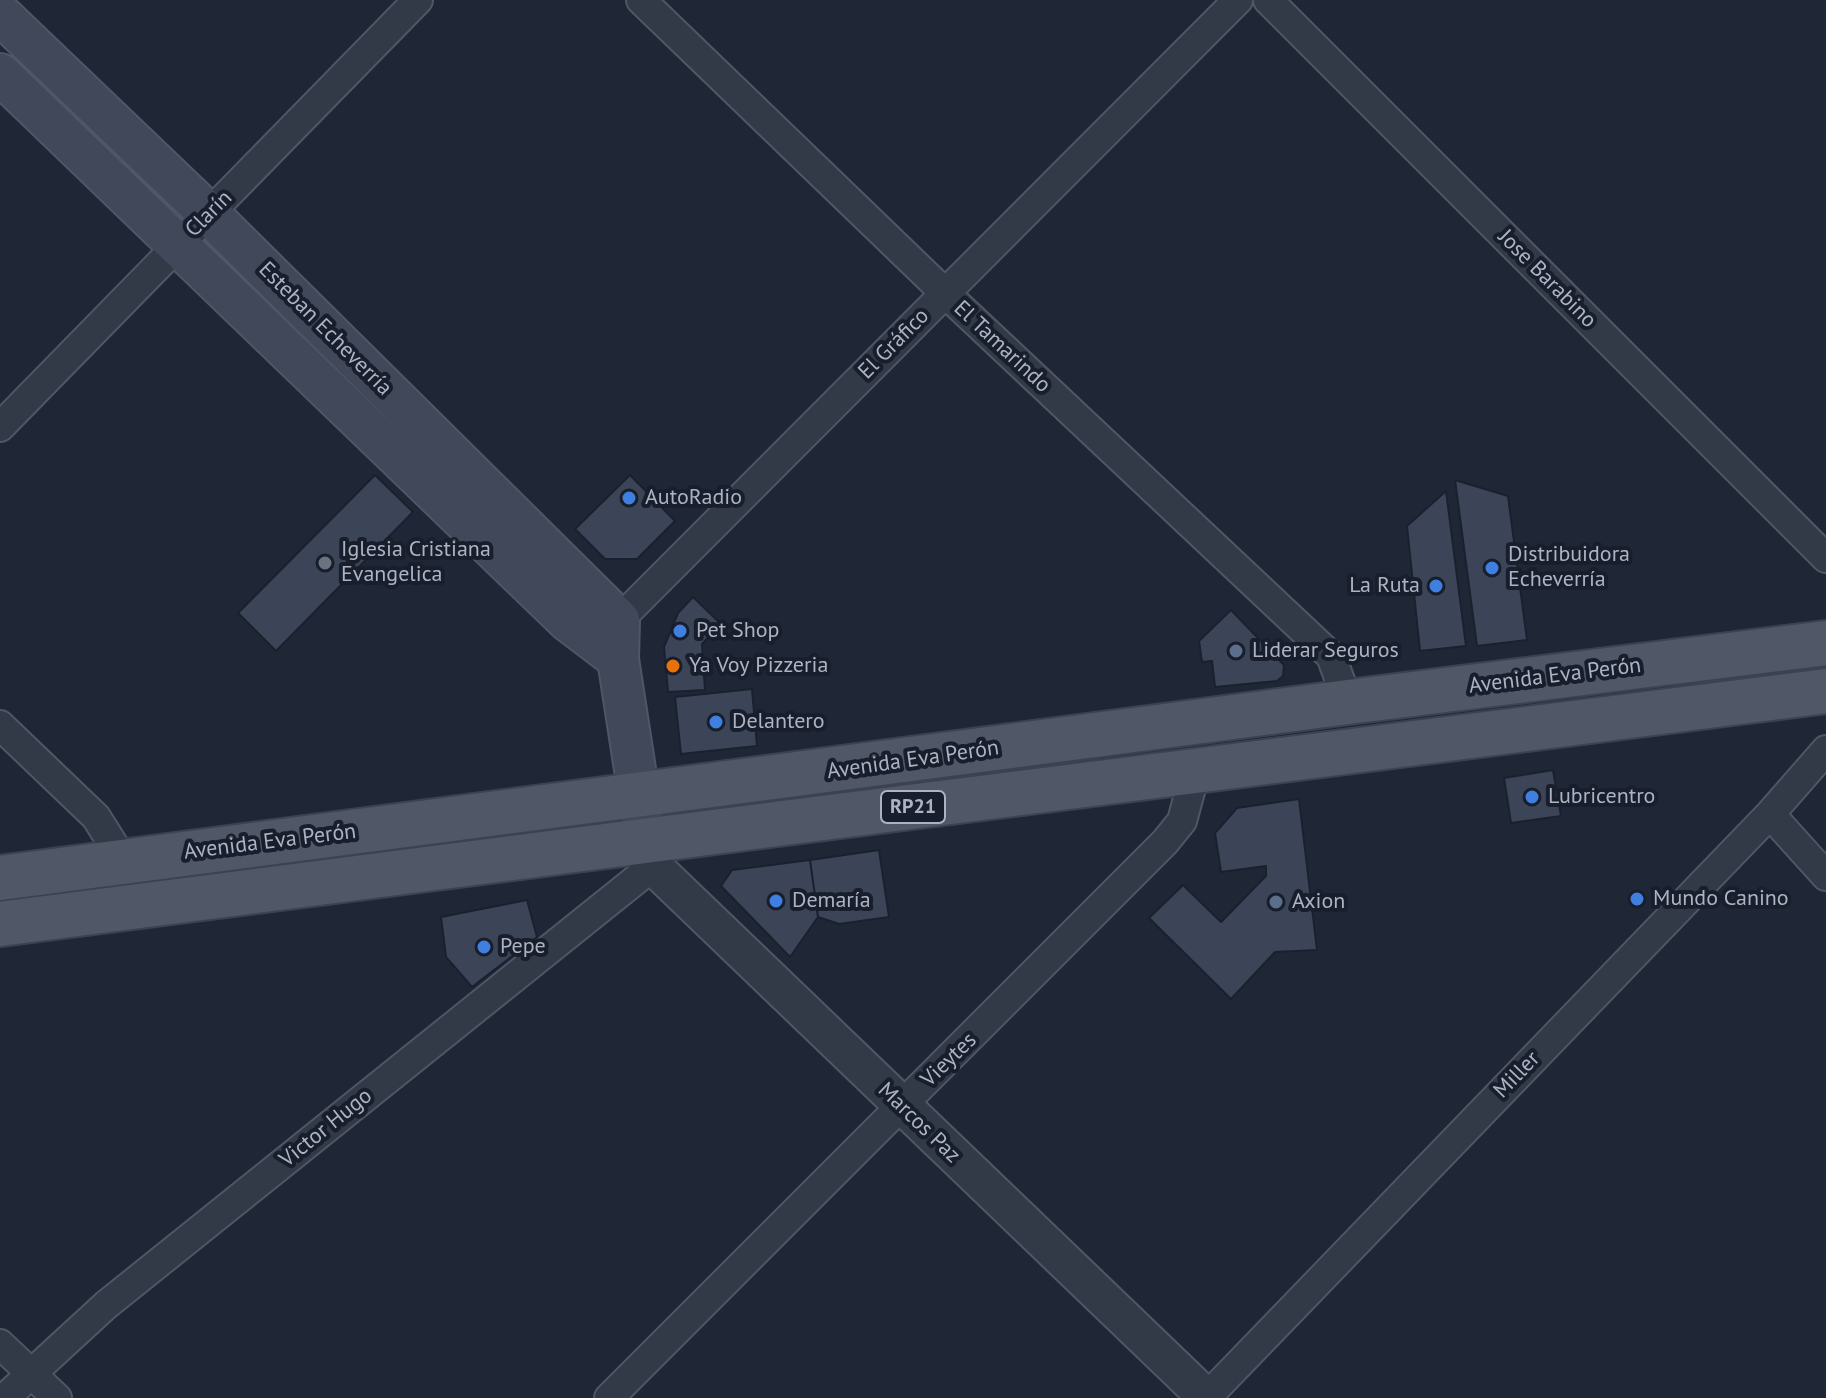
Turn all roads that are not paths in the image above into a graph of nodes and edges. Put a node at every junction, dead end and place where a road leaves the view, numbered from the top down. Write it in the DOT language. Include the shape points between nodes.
graph roads {
  1 [pos="418,0"];
  2 [pos="641,0"];
  3 [pos="1238,0"];
  4 [pos="1268,0"];
  5 [pos="0,14"];
  6 [pos="0,74"];
  7 [pos="209,214"];
  8 [pos="179,244"];
  9 [pos="945,293"];
  10 [pos="0,427"];
  11 [pos="1826,558"];
  12 [pos="619,639"];
  13 [pos="1826,643"];
  14 [pos="1826,691"];
  15 [pos="1348,702"];
  16 [pos="0,725"];
  17 [pos="1826,750"];
  18 [pos="1195,773"];
  19 [pos="1770,814"];
  20 [pos="646,834"];
  21 [pos="123,860"];
  22 [pos="1826,876"];
  23 [pos="0,878"];
  24 [pos="0,924"];
  25 [pos="902,1106"];
  26 [pos="0,1344"];
  27 [pos="30,1372"];
  28 [pos="5,1398"];
  29 [pos="57,1398"];
  30 [pos="609,1398"];
  31 [pos="1206,1398"];
  1 -- 7 [label="street, Clarín"];
  2 -- 9 [label="street, El Tamarindo"];
  3 -- 9 [label="street, El Gráfico"];
  4 -- 11 [label="street, Jose Barabino"];
  5 -- 7 [label="main road, Esteban Echeverría"];
  6 -- 8 [label="main road, Esteban Echeverría"];
  7 -- 8 [label="street, Clarín"];
  7 -- 12 [label="main road, Esteban Echeverría"];
  8 -- 10 [label="street, Clarín"];
  8 -- 12 [label="main road, Esteban Echeverría" via="568,621"];
  9 -- 12 [label="street, El Gráfico"];
  9 -- 15 [label="street, El Tamarindo" via="1331,656"];
  12 -- 20 [label="main road"];
  13 -- 15 [label="main road, Avenida Eva Perón / RP21"];
  14 -- 18 [label="main road, Avenida Eva Perón / RP21"];
  15 -- 20 [label="main road, Avenida Eva Perón / RP21"];
  16 -- 21 [label="street" via="96,817"];
  17 -- 19 [label="street, Miller"];
  18 -- 20 [label="main road, Avenida Eva Perón / RP21"];
  18 -- 25 [label="street, Vieytes" via="1182,821 1165,842"];
  19 -- 22 [label="street"];
  19 -- 31 [label="street, Miller"];
  20 -- 21 [label="main road, Avenida Eva Perón / RP21"];
  20 -- 24 [label="main road, Avenida Eva Perón / RP21"];
  20 -- 25 [label="street, Marcos Paz"];
  20 -- 27 [label="street, Victor Hugo"];
  21 -- 23 [label="main road, Avenida Eva Perón / RP21"];
  25 -- 30 [label="street, Vieytes"];
  25 -- 31 [label="street, Marcos Paz"];
  26 -- 27 [label="street"];
  27 -- 28 [label="street, Victor Hugo"];
  27 -- 29 [label="street"];
}
